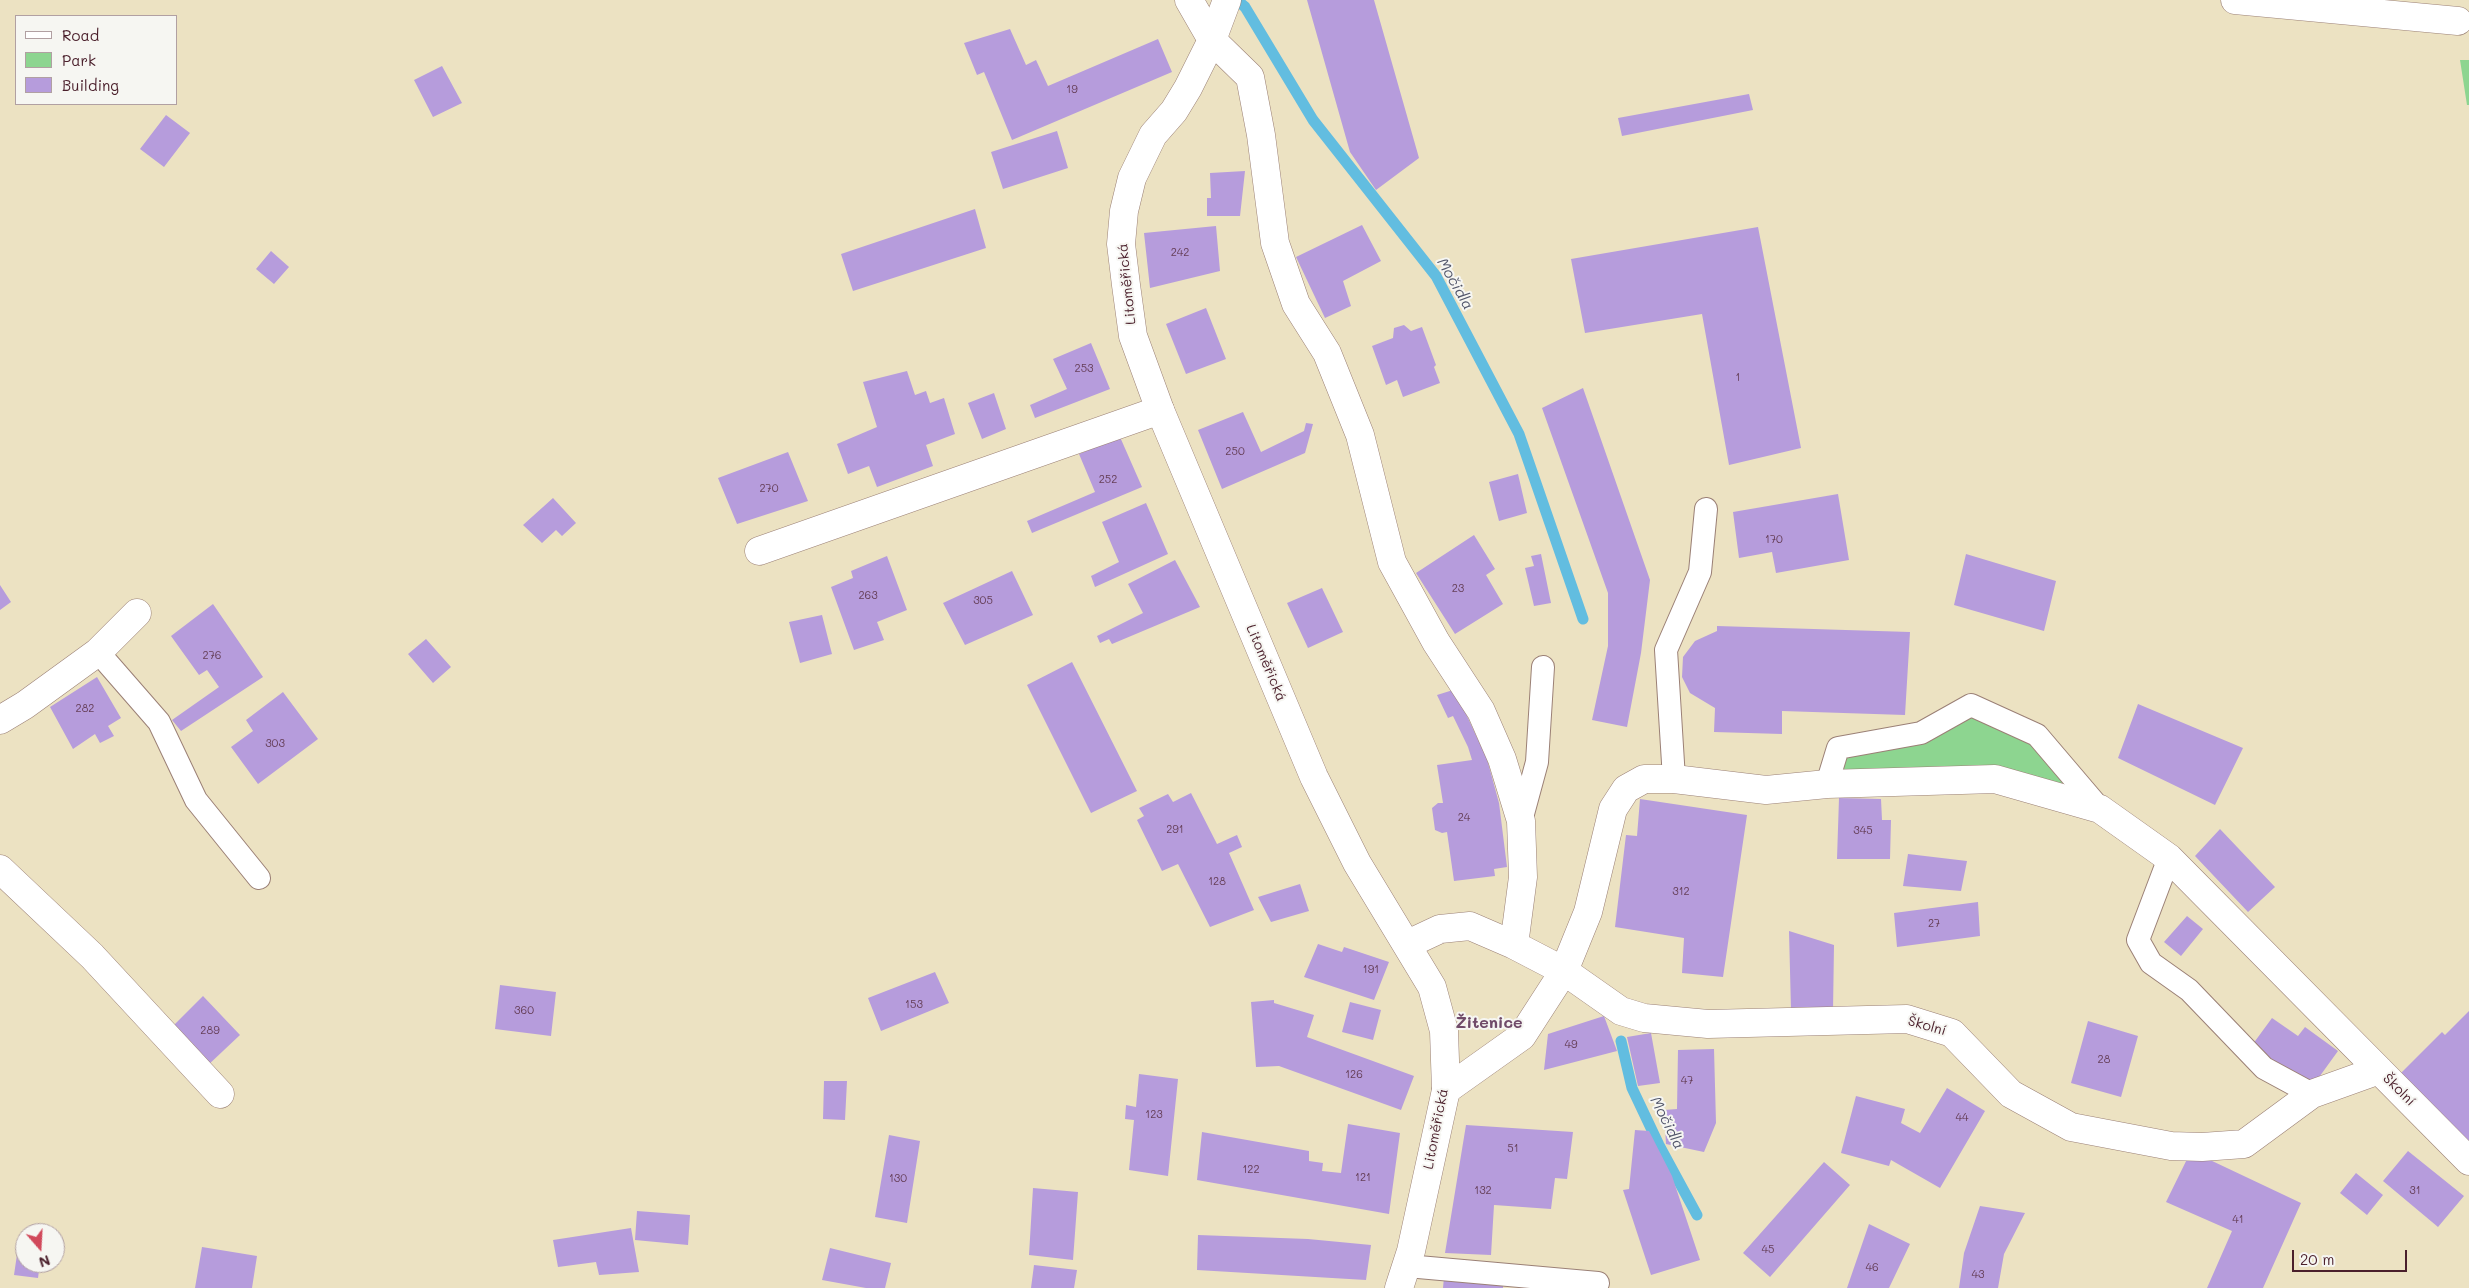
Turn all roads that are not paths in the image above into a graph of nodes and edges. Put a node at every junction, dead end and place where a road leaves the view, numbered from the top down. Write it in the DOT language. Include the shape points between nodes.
graph roads {
  1 [pos="1189,0"];
  2 [pos="2235,0"];
  3 [pos="2426,9"];
  4 [pos="1220,21"];
  5 [pos="2458,21"];
  6 [pos="1160,410"];
  7 [pos="1706,509"];
  8 [pos="758,551"];
  9 [pos="137,613"];
  10 [pos="98,652"];
  11 [pos="1543,667"];
  12 [pos="0,720"];
  13 [pos="1674,779"];
  14 [pos="1827,784"];
  15 [pos="2100,809"];
  16 [pos="1521,821"];
  17 [pos="2169,858"];
  18 [pos="0,869"];
  19 [pos="259,878"];
  20 [pos="1408,944"];
  21 [pos="1514,945"];
  22 [pos="1564,971"];
  23 [pos="2379,1070"];
  24 [pos="1446,1090"];
  25 [pos="220,1094"];
  26 [pos="2312,1094"];
  27 [pos="2469,1161"];
  28 [pos="1403,1277"];
  29 [pos="1598,1284"];
  1 -- 4 [label="street"];
  2 -- 3 [label="street"];
  3 -- 5 [label="street"];
  4 -- 6 [label="street, Litoměřická" via="1179,103 1153,135 1132,178 1124,211 1122,244 1133,336"];
  4 -- 16 [label="street" via="1250,77 1262,134 1275,243 1296,304 1327,353 1360,435 1392,562 1436,642 1481,711 1502,759"];
  6 -- 8 [label="street"];
  6 -- 20 [label="street, Litoměřická" via="1314,777 1357,863"];
  7 -- 13 [label="lane" via="1700,572 1666,650"];
  9 -- 10 [label="street"];
  10 -- 12 [label="street"];
  10 -- 19 [label="lane" via="159,722 196,800"];
  11 -- 16 [label="lane" via="1537,762"];
  13 -- 14 [label="street" via="1766,790"];
  13 -- 22 [label="street" via="1644,779 1626,789 1612,809 1588,912"];
  14 -- 15 [label="street" via="1995,779"];
  14 -- 15 [label="lane" via="1838,748 1921,733 1971,705 2036,735"];
  15 -- 17 [label="street"];
  16 -- 21 [label="street" via="1523,877"];
  17 -- 23 [label="street"];
  17 -- 26 [label="lane" via="2138,940 2151,963 2189,990 2264,1068"];
  18 -- 25 [label="street" via="92,956"];
  20 -- 21 [label="street, Školní" via="1440,929 1470,926"];
  20 -- 24 [label="street, Litoměřická" via="1432,987 1444,1031"];
  21 -- 22 [label="street, Školní"];
  22 -- 24 [label="street" via="1522,1036"];
  22 -- 26 [label="street, Školní" via="1621,1011 1644,1018 1708,1024 1907,1019 1952,1033 2011,1094 2071,1127 2171,1146 2244,1144"];
  23 -- 26 [label="street, Školní"];
  23 -- 27 [label="street, Školní"];
  24 -- 28 [label="street, Litoměřická"];
  28 -- 29 [label="lane"];
}
